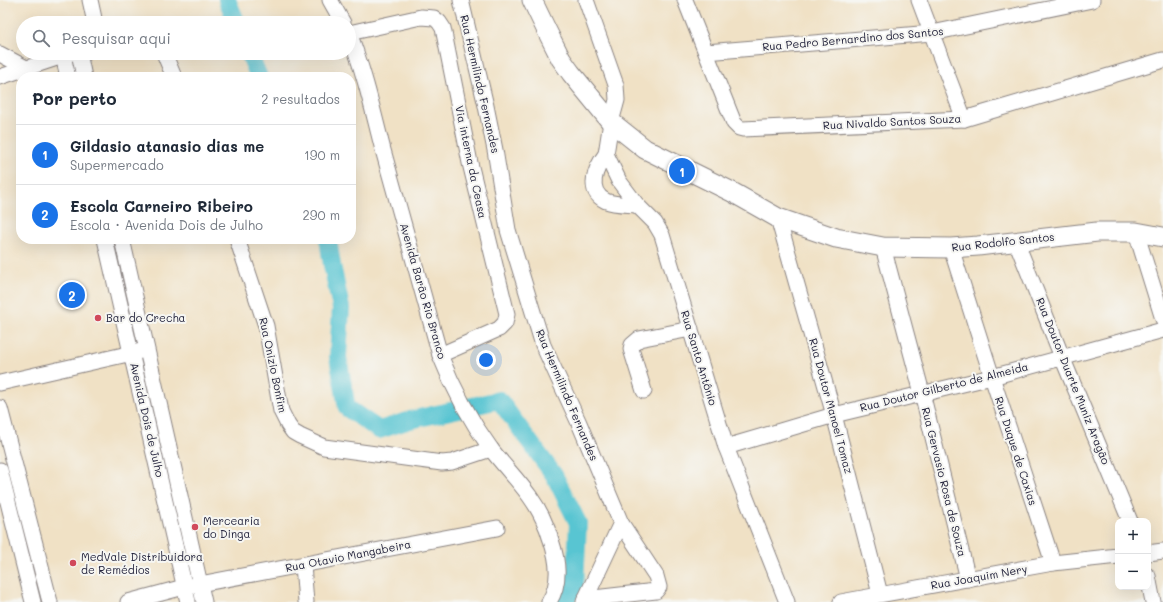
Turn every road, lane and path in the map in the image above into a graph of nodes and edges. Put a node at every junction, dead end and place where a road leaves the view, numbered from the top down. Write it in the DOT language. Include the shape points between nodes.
graph roads {
  1 [pos="90,0"];
  2 [pos="330,0"];
  3 [pos="461,0"];
  4 [pos="532,0"];
  5 [pos="586,0"];
  6 [pos="685,0"];
  7 [pos="919,0"];
  8 [pos="1092,0"];
  9 [pos="93,16"];
  10 [pos="339,16"];
  11 [pos="356,31"];
  12 [pos="932,34"];
  13 [pos="356,50"];
  14 [pos="706,52"];
  15 [pos="0,54"];
  16 [pos="53,60"];
  17 [pos="67,60"];
  18 [pos="80,60"];
  19 [pos="167,60"];
  20 [pos="1163,60"];
  21 [pos="28,69"];
  22 [pos="16,72"];
  23 [pos="18,72"];
  24 [pos="68,72"];
  25 [pos="83,72"];
  26 [pos="172,72"];
  27 [pos="0,77"];
  28 [pos="964,119"];
  29 [pos="612,122"];
  30 [pos="606,154"];
  31 [pos="637,205"];
  32 [pos="778,218"];
  33 [pos="1136,232"];
  34 [pos="1163,237"];
  35 [pos="1016,241"];
  36 [pos="106,244"];
  37 [pos="123,244"];
  38 [pos="239,244"];
  39 [pos="883,247"];
  40 [pos="951,248"];
  41 [pos="1163,319"];
  42 [pos="691,329"];
  43 [pos="1163,330"];
  44 [pos="148,349"];
  45 [pos="132,353"];
  46 [pos="440,355"];
  47 [pos="1062,357"];
  48 [pos="992,377"];
  49 [pos="0,383"];
  50 [pos="644,391"];
  51 [pos="922,393"];
  52 [pos="0,408"];
  53 [pos="834,415"];
  54 [pos="726,447"];
  55 [pos="491,448"];
  56 [pos="173,467"];
  57 [pos="0,470"];
  58 [pos="158,471"];
  59 [pos="24,501"];
  60 [pos="9,506"];
  61 [pos="1129,518"];
  62 [pos="621,523"];
  63 [pos="497,528"];
  64 [pos="1163,551"];
  65 [pos="1151,553"];
  66 [pos="1115,556"];
  67 [pos="1053,563"];
  68 [pos="303,565"];
  69 [pos="968,579"];
  70 [pos="200,584"];
  71 [pos="184,587"];
  72 [pos="1151,590"];
  73 [pos="880,594"];
  74 [pos="585,601"];
  75 [pos="33,602"];
  76 [pos="50,602"];
  77 [pos="128,602"];
  78 [pos="188,602"];
  79 [pos="204,602"];
  80 [pos="306,602"];
  81 [pos="549,602"];
  82 [pos="787,602"];
  83 [pos="841,602"];
  84 [pos="1153,602"];
  1 -- 9 [label="street"];
  2 -- 10 [label="street"];
  3 -- 62 [label="street, Rua Hermilindo Fernandes" via="490,121 508,230 526,291 543,345"];
  4 -- 29 [label="main road, Rua Rodolfo Santos" via="561,59"];
  5 -- 29 [label="street" via="616,85 617,100"];
  6 -- 14 [label="street"];
  7 -- 12 [label="street"];
  8 -- 12 [label="street, Rua Pedro Bernardino dos Santos"];
  11 -- 46 [label="street, Via interna da Ceasa" via="421,17 434,18 443,28 470,163 507,314 505,323 499,329"];
  12 -- 14 [label="street, Rua Pedro Bernardino dos Santos"];
  12 -- 28 [label="street"];
  13 -- 46 [label="street, Avenida Barão Rio Branco"];
  14 -- 28 [label="street, Rua Nivaldo Santos Souza" via="734,123 739,128"];
  15 -- 21 [label="street"];
  16 -- 21 [label="street"];
  17 -- 24 [label="street"];
  18 -- 25 [label="street"];
  19 -- 26 [label="street"];
  20 -- 28 [label="street, Rua Nivaldo Santos Souza"];
  21 -- 23 [label="street"];
  22 -- 27 [label="street"];
  29 -- 30 [label="street"];
  29 -- 32 [label="main road, Rua Rodolfo Santos" via="649,151"];
  30 -- 31 [label="street, Rua Santo Antônio" via="619,180"];
  30 -- 31 [label="street" via="595,172 597,193 606,201"];
  31 -- 42 [label="street, Rua Santo Antônio" via="655,223 662,235"];
  32 -- 39 [label="main road, Rua Rodolfo Santos" via="836,238"];
  32 -- 53 [label="street, Rua Doutor Manoel Tomaz"];
  33 -- 34 [label="main road, Rua Rodolfo Santos"];
  33 -- 35 [label="main road, Rua Rodolfo Santos" via="1097,232"];
  33 -- 41 [label="street"];
  35 -- 40 [label="main road, Rua Rodolfo Santos"];
  35 -- 47 [label="street, Rua Doutor Duarte Muniz Aragão"];
  36 -- 45 [label="street, Avenida Dois de Julho"];
  37 -- 44 [label="street, Avenida Dois de Julho"];
  38 -- 55 [label="street, Rua Onizio Bonfim" via="266,326 281,411 293,432 324,447 442,463"];
  39 -- 40 [label="main road, Rua Rodolfo Santos"];
  39 -- 51 [label="street, Rua Gervasio Rosa de Souza"];
  40 -- 48 [label="street, Rua Duque de Caxias"];
  42 -- 50 [label="street" via="639,339 632,345 631,350"];
  42 -- 54 [label="street, Rua Santo Antônio"];
  43 -- 47 [label="street, Rua Doutor Gilberto de Almeida"];
  44 -- 45 [label="street"];
  44 -- 56 [label="street, Avenida Dois de Julho"];
  45 -- 49 [label="street"];
  45 -- 58 [label="street, Avenida Dois de Julho"];
  46 -- 55 [label="street, Avenida Barão Rio Branco" via="465,408"];
  47 -- 48 [label="street, Rua Doutor Gilberto de Almeida"];
  47 -- 61 [label="street, Rua Doutor Duarte Muniz Aragão"];
  48 -- 51 [label="street, Rua Doutor Gilberto de Almeida"];
  48 -- 67 [label="street, Rua Duque de Caxias"];
  51 -- 53 [label="street, Rua Doutor Gilberto de Almeida"];
  51 -- 69 [label="street, Rua Gervasio Rosa de Souza"];
  52 -- 59 [label="street"];
  53 -- 54 [label="street, Rua Doutor Gilberto de Almeida"];
  53 -- 73 [label="street, Rua Doutor Manoel Tomaz"];
  54 -- 82 [label="street, Rua Santo Antônio"];
  55 -- 81 [label="street, Avenida Barão Rio Branco" via="524,488 546,525 556,553 558,570 556,586"];
  56 -- 58 [label="street"];
  56 -- 70 [label="street, Avenida Dois de Julho"];
  57 -- 60 [label="street"];
  58 -- 71 [label="street, Avenida Dois de Julho"];
  59 -- 60 [label="street"];
  59 -- 76 [label="street"];
  60 -- 75 [label="street"];
  62 -- 74 [label="street"];
  62 -- 74 [label="street, Rua Hermilindo Fernandes" via="656,576 659,587 656,591"];
  63 -- 68 [label="street, Rua Otavio Mangabeira"];
  64 -- 65 [label="street"];
  66 -- 67 [label="street, Rua Joaquim Nery"];
  67 -- 69 [label="street, Rua Joaquim Nery"];
  68 -- 70 [label="street, Rua Otavio Mangabeira"];
  68 -- 80 [label="street"];
  69 -- 73 [label="street, Rua Joaquim Nery"];
  70 -- 71 [label="street, Rua Otavio Mangabeira"];
  70 -- 79 [label="street, Avenida Dois de Julho"];
  71 -- 77 [label="street, Rua Otavio Mangabeira"];
  71 -- 78 [label="street, Avenida Dois de Julho"];
  72 -- 84 [label="street"];
  73 -- 83 [label="street, Rua Joaquim Nery"];
}
